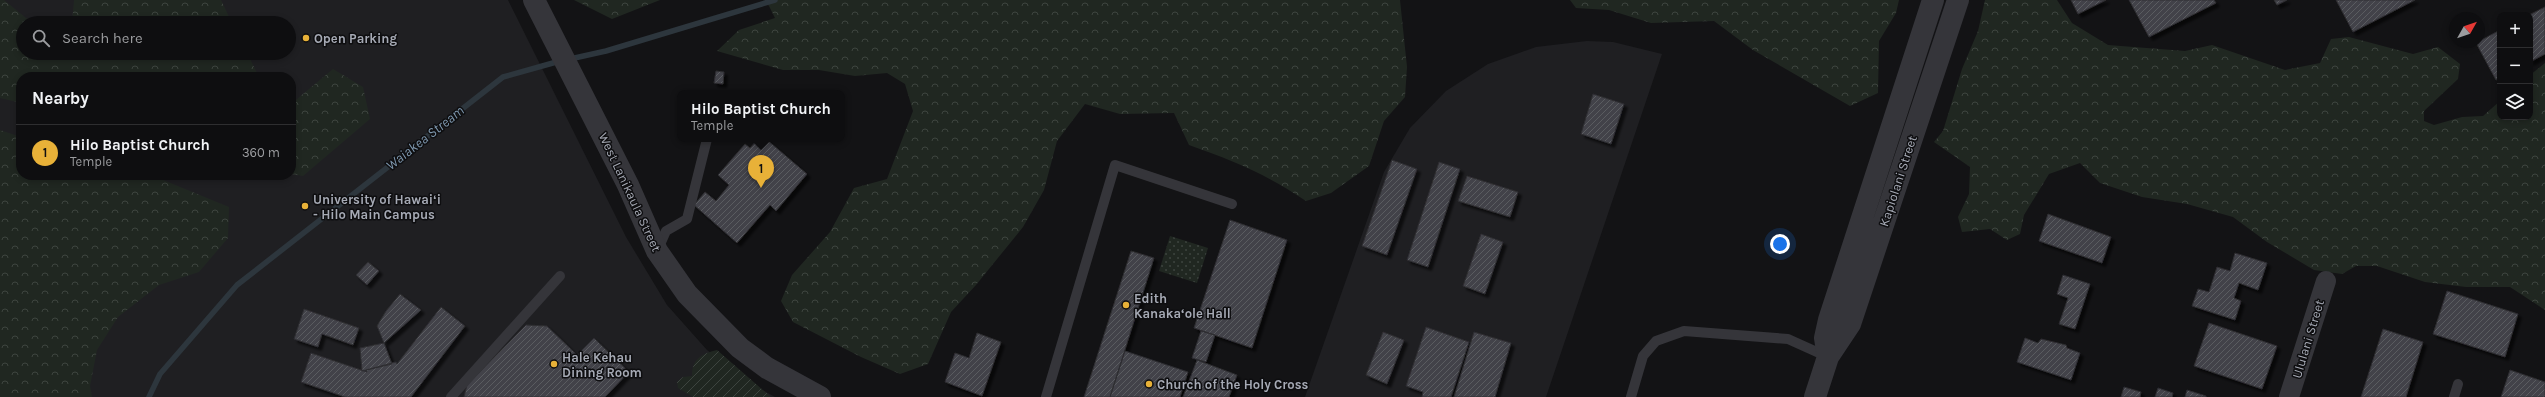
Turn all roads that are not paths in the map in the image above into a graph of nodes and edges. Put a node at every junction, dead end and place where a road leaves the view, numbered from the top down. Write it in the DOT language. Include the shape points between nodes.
graph roads {
  1 [pos="534,0"];
  2 [pos="1933,0"];
  3 [pos="1958,0"];
  4 [pos="706,142"];
  5 [pos="1232,204"];
  6 [pos="657,251"];
  7 [pos="560,276"];
  8 [pos="2326,281"];
  9 [pos="1828,357"];
  10 [pos="2458,384"];
  11 [pos="452,397"];
  12 [pos="820,397"];
  13 [pos="1046,397"];
  14 [pos="1631,397"];
  15 [pos="1815,397"];
  16 [pos="2289,397"];
  17 [pos="2454,397"];
  1 -- 6 [label="street, West Lanikaula Street" via="591,110"];
  2 -- 9 [label="street, Kapiolani Street" via="1829,320 1825,338"];
  3 -- 9 [label="street, Kapiolani Street" via="1850,324"];
  4 -- 6 [label="lane" via="687,219 666,231"];
  5 -- 13 [label="lane" via="1115,166"];
  6 -- 12 [label="street, West Lanikaula Street" via="687,294 740,348 774,372"];
  7 -- 11 [label="lane"];
  8 -- 16 [label="street, Ululani Street"];
  9 -- 14 [label="lane" via="1788,339 1684,331 1656,341 1643,356"];
  9 -- 15 [label="street, Kapiolani Street"];
  10 -- 17 [label="lane"];
}
